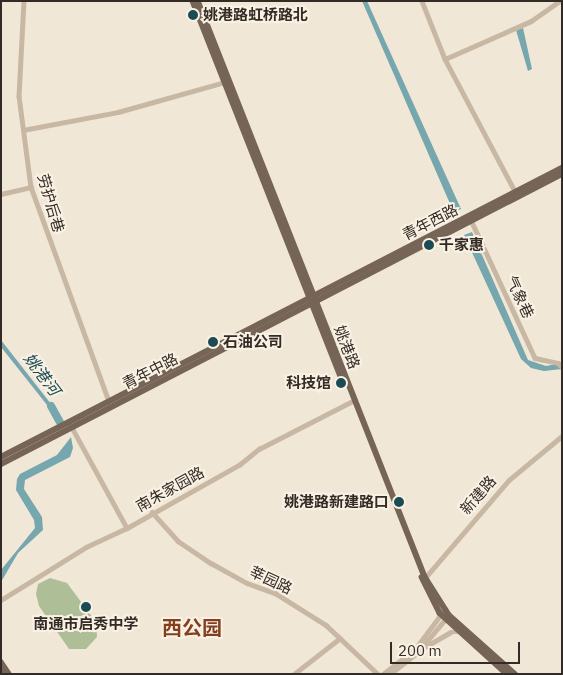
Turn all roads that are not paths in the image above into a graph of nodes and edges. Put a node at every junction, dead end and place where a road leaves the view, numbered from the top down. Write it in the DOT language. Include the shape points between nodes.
graph roads {
  1 [pos="24,1"];
  2 [pos="193,1"];
  3 [pos="198,1"];
  4 [pos="422,1"];
  5 [pos="560,1"];
  6 [pos="445,59"];
  7 [pos="225,82"];
  8 [pos="23,130"];
  9 [pos="562,168"];
  10 [pos="562,174"];
  11 [pos="31,187"];
  12 [pos="1,194"];
  13 [pos="517,194"];
  14 [pos="471,220"];
  15 [pos="312,298"];
  16 [pos="560,365"];
  17 [pos="109,401"];
  18 [pos="351,402"];
  19 [pos="70,424"];
  20 [pos="562,436"];
  21 [pos="1,457"];
  22 [pos="1,464"];
  23 [pos="152,512"];
  24 [pos="127,528"];
  25 [pos="424,578"];
  26 [pos="1,600"];
  27 [pos="443,611"];
  28 [pos="447,617"];
  29 [pos="461,632"];
  30 [pos="340,638"];
  31 [pos="418,652"];
  32 [pos="1,662"];
  33 [pos="1,670"];
  34 [pos="4,674"];
  35 [pos="9,674"];
  36 [pos="294,674"];
  37 [pos="378,674"];
  38 [pos="383,674"];
  39 [pos="390,674"];
  40 [pos="507,674"];
  41 [pos="515,674"];
  1 -- 8 [label="street, 劳护后巷" via="20,96"];
  2 -- 7 [label="main road, 姚港路"];
  3 -- 15 [label="main road, 姚港路"];
  4 -- 6 [label="street"];
  5 -- 6 [label="street" via="530,21"];
  6 -- 13 [label="street"];
  7 -- 8 [label="street" via="118,112"];
  7 -- 15 [label="main road, 姚港路"];
  8 -- 11 [label="street, 劳护后巷"];
  9 -- 13 [label="main road, 青年西路"];
  10 -- 13 [label="main road, 青年西路"];
  11 -- 12 [label="street"];
  11 -- 17 [label="street, 劳护后巷"];
  13 -- 14 [label="main road, 青年西路"];
  13 -- 15 [label="main road, 青年西路"];
  14 -- 15 [label="main road, 青年西路"];
  14 -- 16 [label="street, 气象巷" via="535,358"];
  15 -- 17 [label="main road, 青年中路"];
  15 -- 18 [label="main road, 姚港路"];
  15 -- 19 [label="main road, 青年中路"];
  15 -- 25 [label="main road, 姚港路"];
  17 -- 19 [label="main road, 青年中路"];
  18 -- 23 [label="street, 南朱家园路" via="259,449 239,465"];
  18 -- 25 [label="main road, 姚港路"];
  19 -- 21 [label="main road, 青年中路"];
  19 -- 22 [label="main road, 青年中路"];
  19 -- 24 [label="street"];
  20 -- 25 [label="street, 新建路" via="518,470"];
  23 -- 24 [label="street, 南朱家园路"];
  23 -- 30 [label="street, 莘园路" via="178,541 246,583 276,593"];
  24 -- 26 [label="street, 南朱家园路" via="86,547"];
  25 -- 27 [label="main road, 姚港路"];
  27 -- 28 [label="main road, 姚港路"];
  27 -- 38 [label="street" via="415,649"];
  28 -- 29 [label="main road, 姚港路"];
  28 -- 31 [label="street"];
  28 -- 41 [label="main road, 姚港路"];
  29 -- 31 [label="street" via="444,635"];
  29 -- 40 [label="main road, 姚港路"];
  30 -- 36 [label="street"];
  30 -- 37 [label="street, 莘园路"];
  31 -- 39 [label="street"];
  32 -- 35 [label="main road"];
  33 -- 34 [label="main road"];
}
